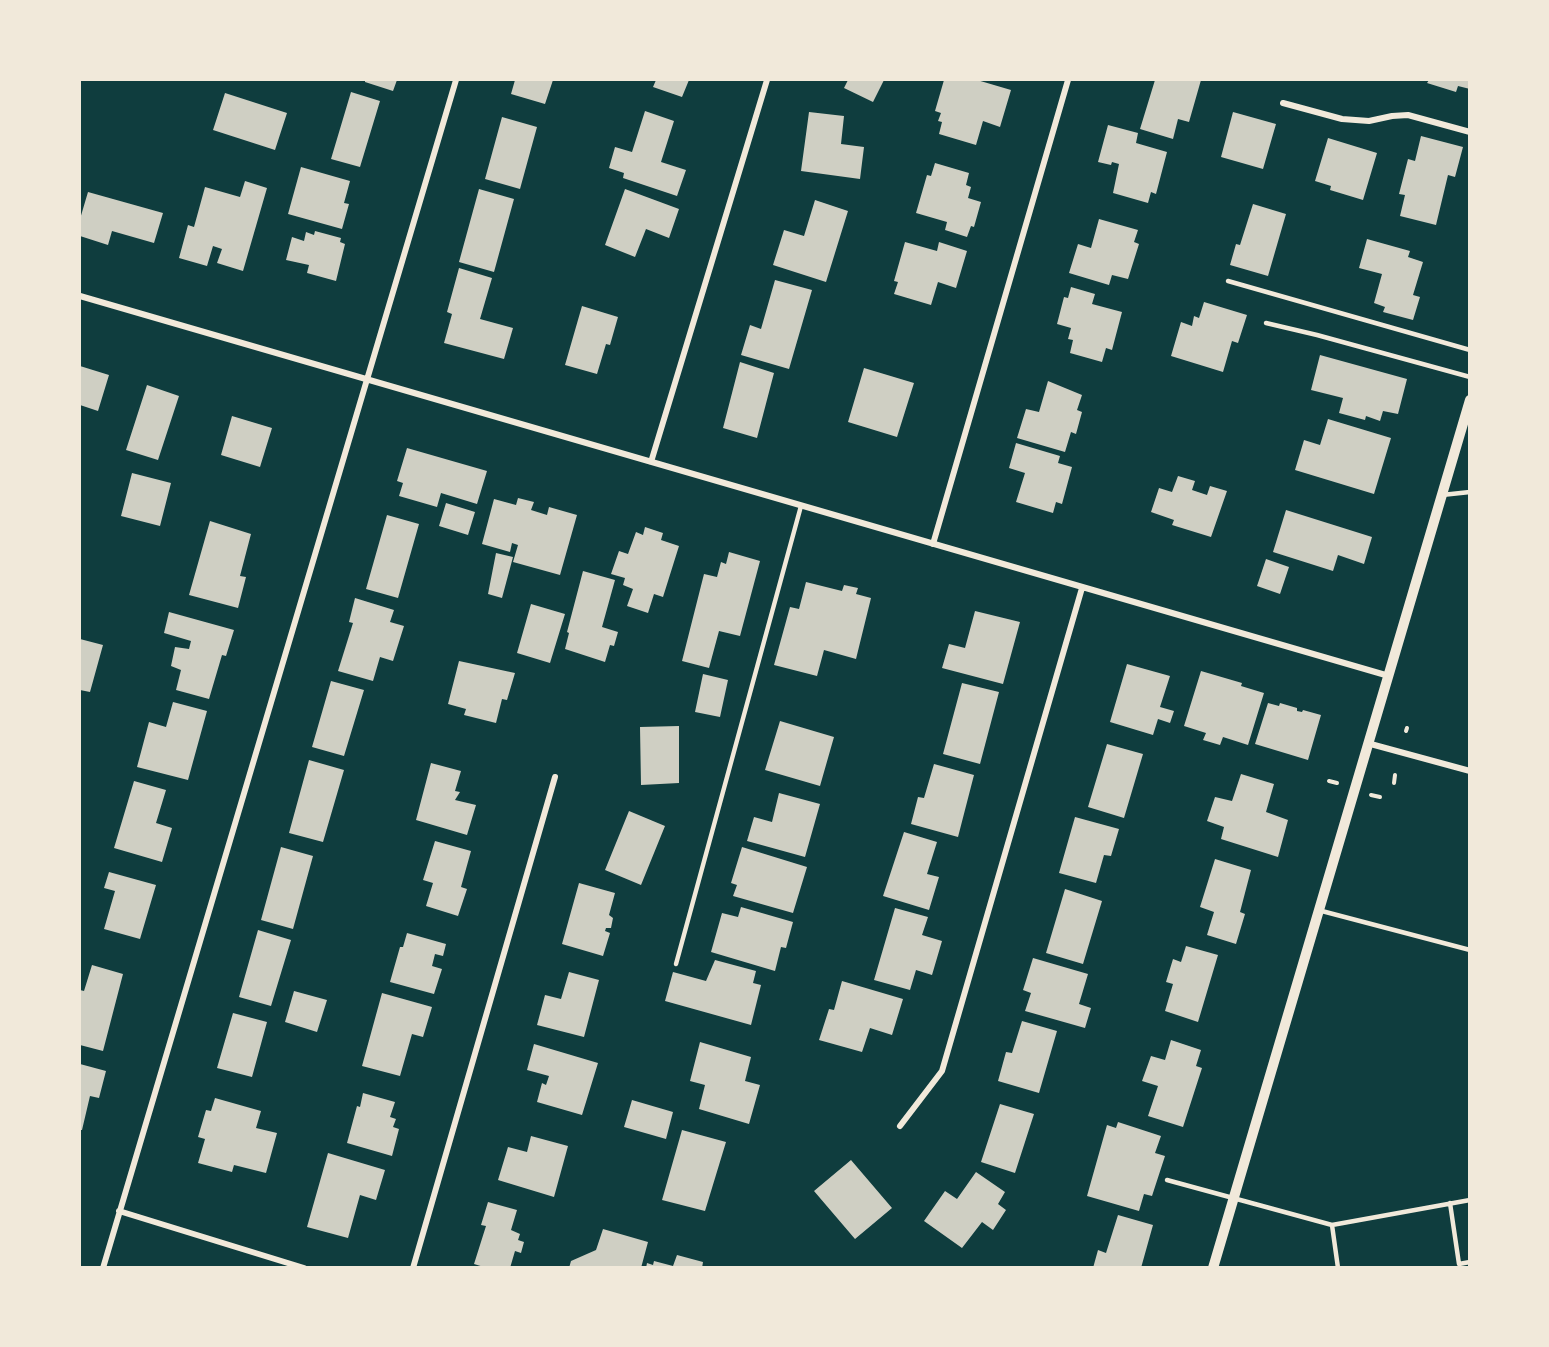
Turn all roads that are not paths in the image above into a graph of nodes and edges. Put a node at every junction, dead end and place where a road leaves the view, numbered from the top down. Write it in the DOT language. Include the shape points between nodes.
graph roads {
  1 [pos="456,80"];
  2 [pos="767,80"];
  3 [pos="1068,80"];
  4 [pos="1283,103"];
  5 [pos="1470,132"];
  6 [pos="1228,281"];
  7 [pos="80,296"];
  8 [pos="1266,323"];
  9 [pos="1470,350"];
  10 [pos="1470,377"];
  11 [pos="368,380"];
  12 [pos="1470,400"];
  13 [pos="651,462"];
  14 [pos="1470,492"];
  15 [pos="1442,495"];
  16 [pos="801,506"];
  17 [pos="933,544"];
  18 [pos="1082,588"];
  19 [pos="1389,676"];
  20 [pos="1367,743"];
  21 [pos="1470,771"];
  22 [pos="555,777"];
  23 [pos="1318,910"];
  24 [pos="1470,950"];
  25 [pos="676,964"];
  26 [pos="900,1126"];
  27 [pos="1167,1180"];
  28 [pos="1233,1198"];
  29 [pos="1470,1200"];
  30 [pos="1450,1203"];
  31 [pos="119,1211"];
  32 [pos="1332,1225"];
  33 [pos="1470,1262"];
  34 [pos="103,1268"];
  35 [pos="304,1268"];
  36 [pos="413,1268"];
  37 [pos="1213,1268"];
  38 [pos="1338,1268"];
  1 -- 11 [label="street"];
  2 -- 13 [label="street"];
  3 -- 17 [label="street"];
  4 -- 5 [label="street" via="1369,122 1408,115"];
  6 -- 9 [label="lane"];
  7 -- 11 [label="street"];
  8 -- 10 [label="lane"];
  11 -- 13 [label="street"];
  11 -- 31 [label="street"];
  12 -- 15 [label="street"];
  13 -- 16 [label="street"];
  14 -- 15 [label="lane"];
  15 -- 19 [label="street"];
  16 -- 17 [label="street"];
  16 -- 25 [label="lane"];
  17 -- 18 [label="street"];
  18 -- 19 [label="street"];
  18 -- 26 [label="street" via="942,1071"];
  19 -- 20 [label="street"];
  20 -- 21 [label="street"];
  20 -- 23 [label="street"];
  22 -- 36 [label="street"];
  23 -- 24 [label="lane"];
  23 -- 28 [label="street"];
  27 -- 28 [label="lane"];
  28 -- 32 [label="lane"];
  28 -- 37 [label="street"];
  29 -- 30 [label="lane"];
  30 -- 32 [label="lane"];
  30 -- 33 [label="lane" via="1459,1264"];
  31 -- 34 [label="street"];
  31 -- 35 [label="street"];
  32 -- 38 [label="lane"];
}
